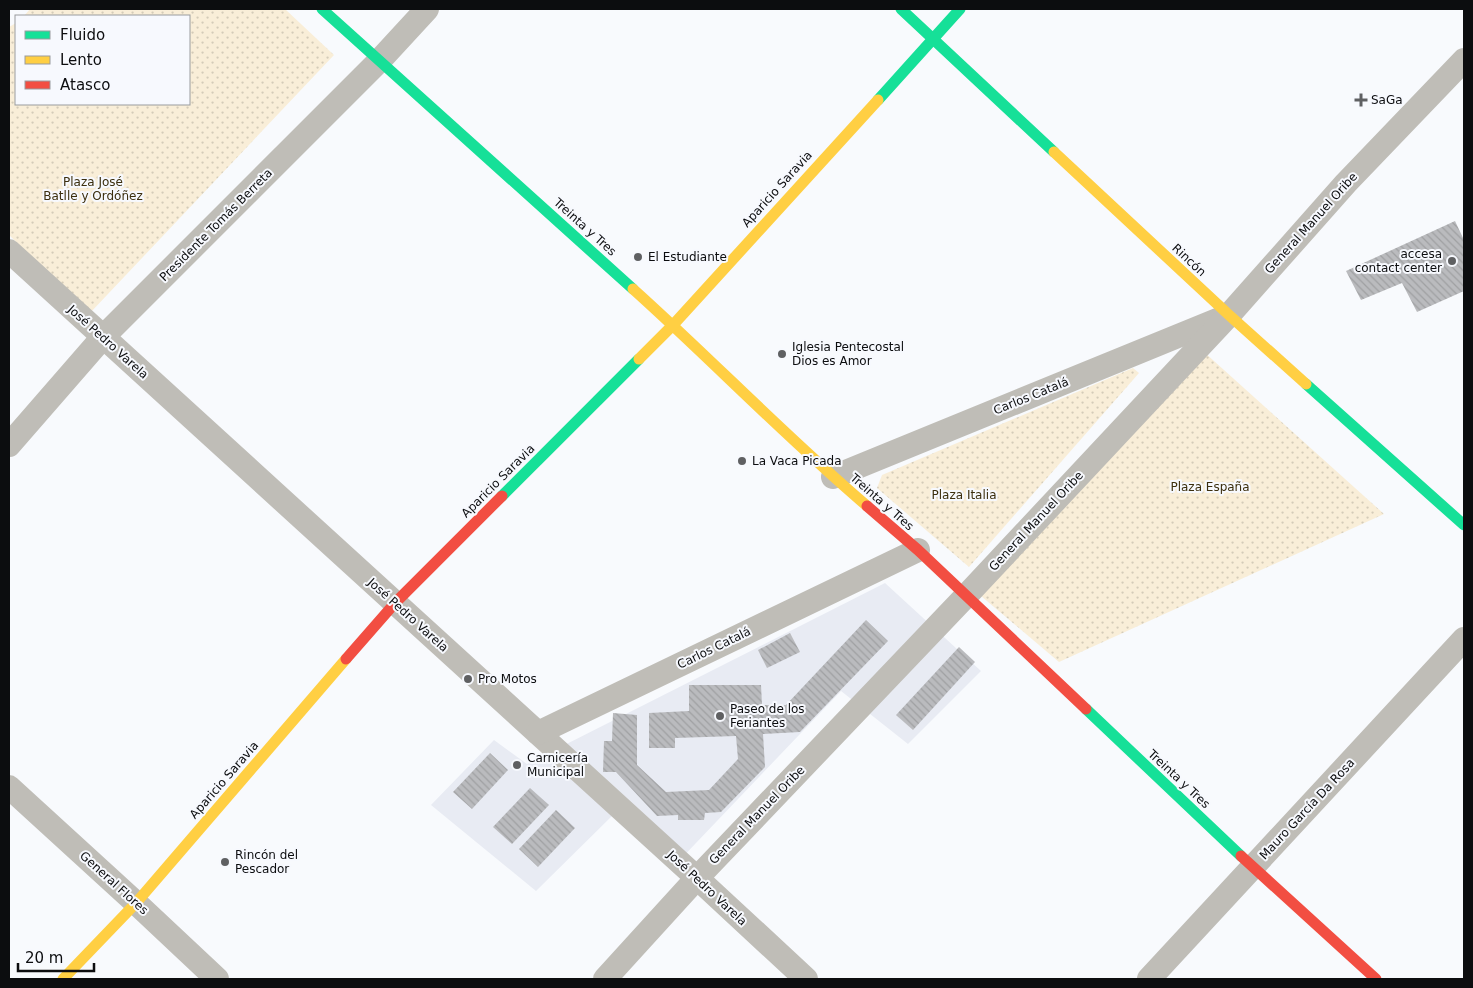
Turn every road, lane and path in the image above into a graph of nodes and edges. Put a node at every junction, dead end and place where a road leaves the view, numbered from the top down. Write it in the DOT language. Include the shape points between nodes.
graph roads {
  1 [pos="322,9"];
  2 [pos="427,9"];
  3 [pos="900,9"];
  4 [pos="960,9"];
  5 [pos="933,38"];
  6 [pos="380,60"];
  7 [pos="1464,60"];
  8 [pos="9,251"];
  9 [pos="1229,315"];
  10 [pos="672,325"];
  11 [pos="103,337"];
  12 [pos="9,445"];
  13 [pos="832,477"];
  14 [pos="1464,526"];
  15 [pos="918,550"];
  16 [pos="965,597"];
  17 [pos="395,603"];
  18 [pos="1464,639"];
  19 [pos="538,733"];
  20 [pos="9,787"];
  21 [pos="1253,868"];
  22 [pos="697,878"];
  23 [pos="136,903"];
  24 [pos="63,979"];
  25 [pos="217,979"];
  26 [pos="605,979"];
  27 [pos="806,979"];
  28 [pos="1149,979"];
  29 [pos="1376,979"];
  1 -- 6 [label="street, Treinta y Tres"];
  2 -- 6 [label="street, Presidente Tomás Berreta"];
  3 -- 5 [label="street, Rincón"];
  4 -- 5 [label="street, Aparicio Saravia"];
  5 -- 9 [label="street, Rincón"];
  5 -- 10 [label="street, Aparicio Saravia"];
  6 -- 10 [label="street, Treinta y Tres"];
  6 -- 11 [label="street, Presidente Tomás Berreta"];
  7 -- 9 [label="street, General Manuel Oribe" via="1346,183"];
  8 -- 11 [label="street, José Pedro Varela"];
  9 -- 13 [label="street, Carlos Catalá"];
  9 -- 14 [label="street, Rincón"];
  9 -- 16 [label="street, General Manuel Oribe"];
  10 -- 13 [label="street, Treinta y Tres"];
  10 -- 17 [label="street, Aparicio Saravia"];
  11 -- 12 [label="street, Presidente Tomás Berreta"];
  11 -- 17 [label="street, José Pedro Varela"];
  13 -- 15 [label="street, Treinta y Tres"];
  15 -- 16 [label="street, Treinta y Tres"];
  15 -- 19 [label="street, Carlos Catalá"];
  16 -- 21 [label="street, Treinta y Tres"];
  16 -- 22 [label="street, General Manuel Oribe"];
  17 -- 19 [label="street, José Pedro Varela"];
  17 -- 23 [label="street, Aparicio Saravia"];
  18 -- 21 [label="street, Mauro García Da Rosa"];
  19 -- 22 [label="street, José Pedro Varela"];
  20 -- 23 [label="street, General Flores"];
  21 -- 28 [label="street, Mauro García Da Rosa"];
  21 -- 29 [label="street, Treinta y Tres"];
  22 -- 26 [label="street, General Manuel Oribe"];
  22 -- 27 [label="street, José Pedro Varela"];
  23 -- 24 [label="street, Aparicio Saravia"];
  23 -- 25 [label="street, General Flores"];
}
